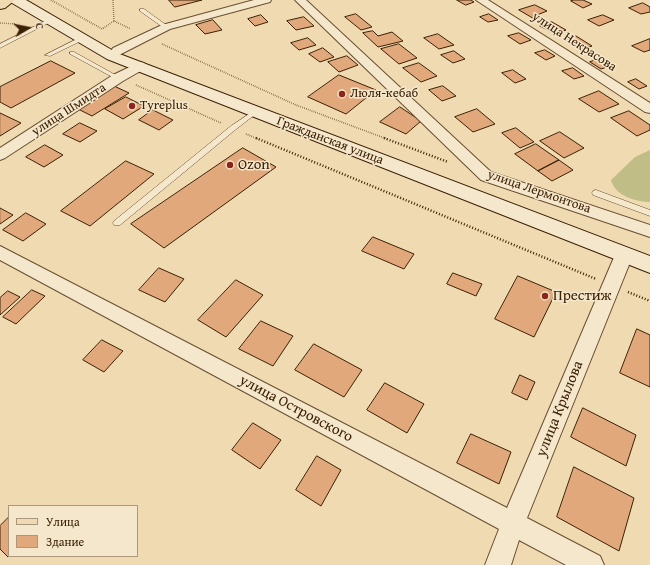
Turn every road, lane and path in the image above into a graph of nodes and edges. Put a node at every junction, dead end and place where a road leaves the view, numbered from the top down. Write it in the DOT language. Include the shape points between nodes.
graph roads {
  1 [pos="8,0"];
  2 [pos="17,0"];
  3 [pos="37,0"];
  4 [pos="51,0"];
  5 [pos="113,0"];
  6 [pos="266,0"];
  7 [pos="300,0"];
  8 [pos="481,0"];
  9 [pos="0,5"];
  10 [pos="142,10"];
  11 [pos="51,20"];
  12 [pos="114,21"];
  13 [pos="166,27"];
  14 [pos="146,36"];
  15 [pos="85,37"];
  16 [pos="0,46"];
  17 [pos="117,51"];
  18 [pos="72,53"];
  19 [pos="48,55"];
  20 [pos="140,66"];
  21 [pos="118,78"];
  22 [pos="650,109"];
  23 [pos="255,112"];
  24 [pos="233,128"];
  25 [pos="0,155"];
  26 [pos="450,163"];
  27 [pos="596,193"];
  28 [pos="650,213"];
  29 [pos="117,223"];
  30 [pos="650,231"];
  31 [pos="0,252"];
  32 [pos="624,255"];
  33 [pos="650,265"];
  34 [pos="611,285"];
  35 [pos="650,301"];
  36 [pos="513,524"];
  37 [pos="498,565"];
  38 [pos="591,565"];
  1 -- 9 [label="main road"];
  2 -- 11 [label="main road, Гражданская улица"];
  3 -- 15 [label="main road, Гражданская улица"];
  4 -- 12 [label="path" via="102,28"];
  5 -- 12 [label="path"];
  6 -- 13 [label="street"];
  7 -- 30 [label="street, улица Лермонтова" via="486,176"];
  8 -- 22 [label="street, улица Некрасова"];
  10 -- 13 [label="lane"];
  11 -- 15 [label="main road, Гражданская улица"];
  11 -- 16 [label="lane"];
  12 -- 14 [label="path"];
  13 -- 14 [label="street"];
  14 -- 17 [label="street"];
  14 -- 26 [label="path" via="296,105"];
  15 -- 17 [label="main road"];
  15 -- 19 [label="lane"];
  15 -- 20 [label="main road, Гражданская улица" via="112,56"];
  17 -- 20 [label="main road"];
  18 -- 21 [label="lane"];
  20 -- 21 [label="street, улица Шмидта"];
  20 -- 23 [label="main road, Гражданская улица"];
  21 -- 24 [label="path"];
  21 -- 25 [label="street, улица Шмидта"];
  23 -- 24 [label="lane"];
  23 -- 32 [label="main road, Гражданская улица"];
  24 -- 29 [label="lane"];
  24 -- 34 [label="path"];
  27 -- 28 [label="lane"];
  31 -- 36 [label="street, улица Островского"];
  32 -- 33 [label="main road, Гражданская улица"];
  32 -- 34 [label="street, улица Крылова"];
  34 -- 35 [label="path"];
  34 -- 36 [label="street, улица Крылова"];
  36 -- 37 [label="street, улица Крылова"];
  36 -- 38 [label="street, улица Островского"];
}
